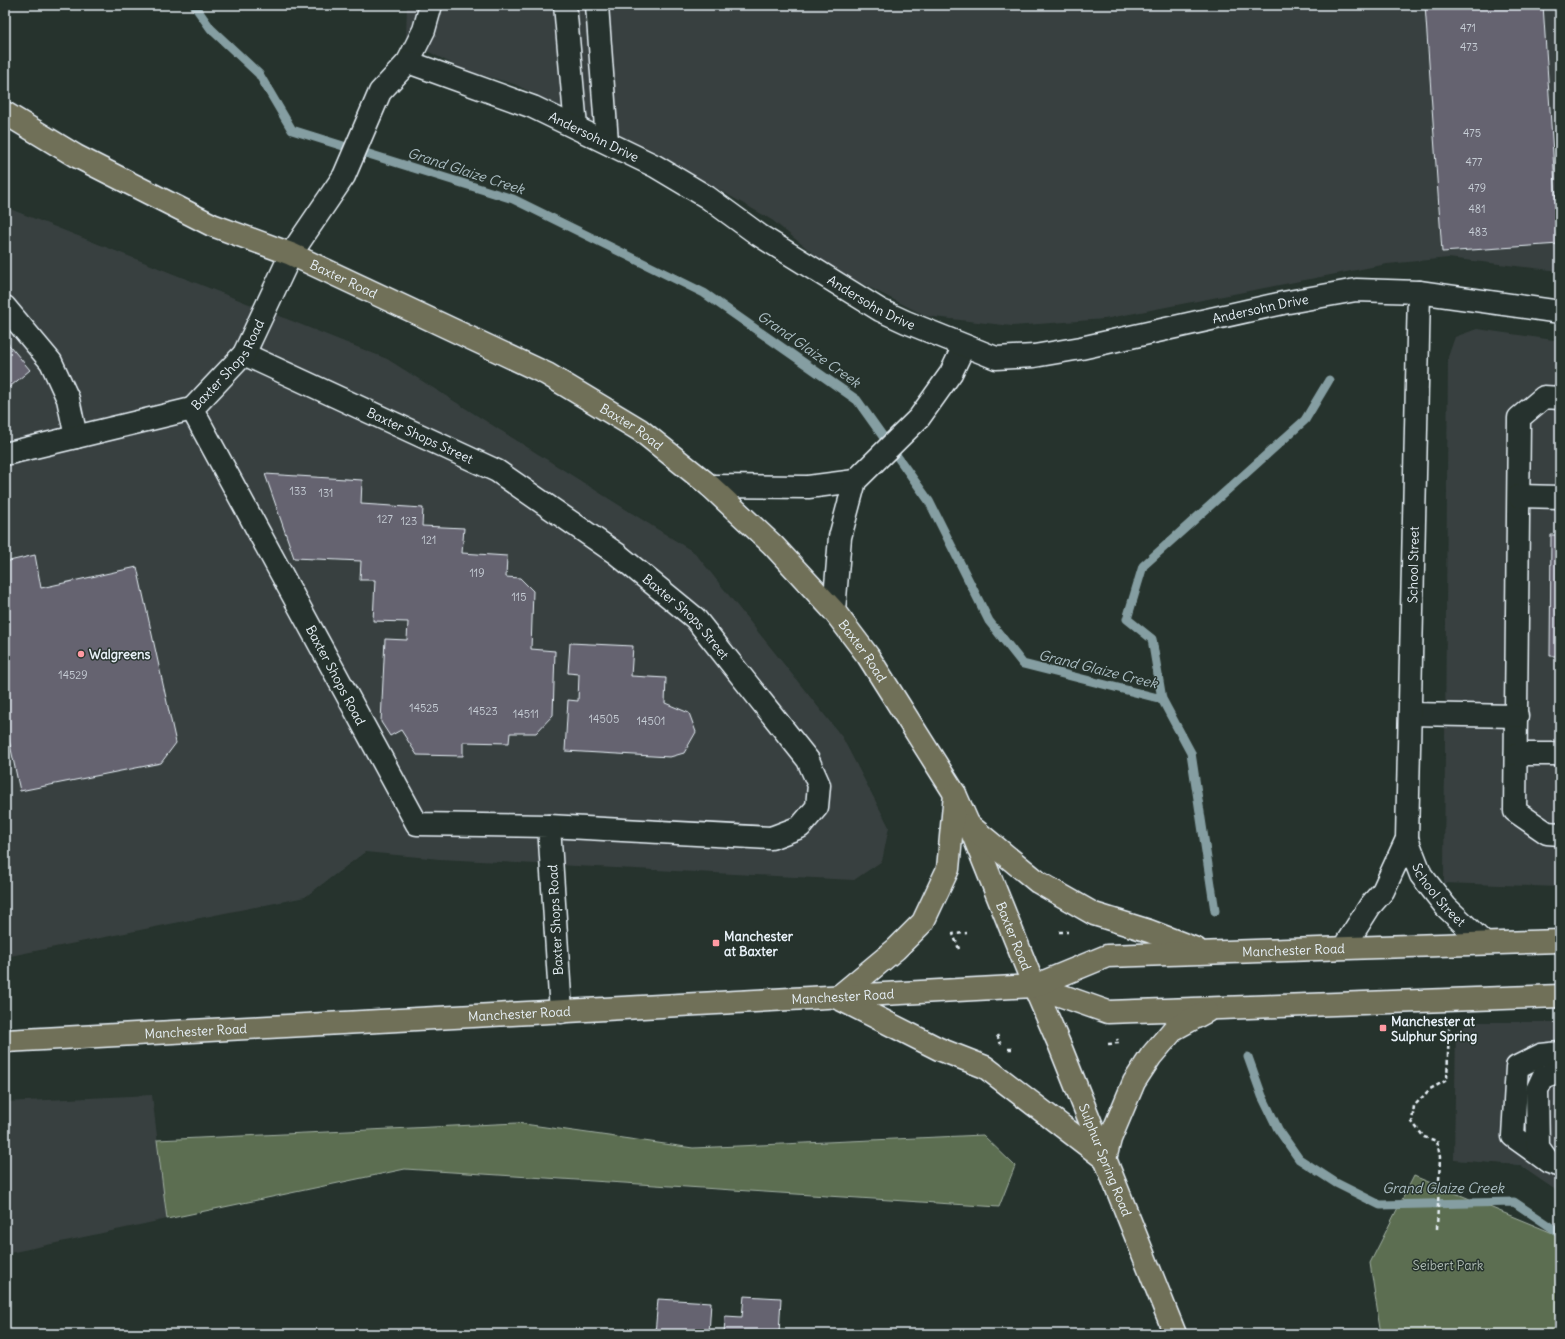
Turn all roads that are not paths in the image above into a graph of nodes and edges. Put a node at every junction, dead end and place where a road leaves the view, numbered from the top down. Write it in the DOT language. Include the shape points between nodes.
graph roads {
  1 [pos="431,5"];
  2 [pos="565,5"];
  3 [pos="597,5"];
  4 [pos="408,62"];
  5 [pos="5,113"];
  6 [pos="576,128"];
  7 [pos="607,142"];
  8 [pos="291,254"];
  9 [pos="1419,292"];
  10 [pos="5,306"];
  11 [pos="1560,312"];
  12 [pos="964,346"];
  13 [pos="244,354"];
  14 [pos="1560,398"];
  15 [pos="192,409"];
  16 [pos="76,437"];
  17 [pos="5,454"];
  18 [pos="855,481"];
  19 [pos="710,486"];
  20 [pos="1519,496"];
  21 [pos="1560,497"];
  22 [pos="834,611"];
  23 [pos="1410,714"];
  24 [pos="1517,716"];
  25 [pos="1516,754"];
  26 [pos="1560,754"];
  27 [pos="955,794"];
  28 [pos="549,826"];
  29 [pos="969,826"];
  30 [pos="1560,834"];
  31 [pos="1407,839"];
  32 [pos="1560,941"];
  33 [pos="1483,942"];
  34 [pos="1344,947"];
  35 [pos="1206,953"];
  36 [pos="1034,986"];
  37 [pos="1560,996"];
  38 [pos="837,998"];
  39 [pos="1210,1009"];
  40 [pos="561,1012"];
  41 [pos="5,1041"];
  42 [pos="1560,1053"];
  43 [pos="1560,1070"];
  44 [pos="1105,1159"];
  45 [pos="1554,1164"];
  46 [pos="1175,1334"];
  1 -- 4 [label="street" via="424,30"];
  2 -- 6 [label="street"];
  3 -- 7 [label="street"];
  4 -- 6 [label="street, Andersohn Drive" via="533,107"];
  4 -- 8 [label="street" via="380,92 344,176"];
  5 -- 8 [label="main road, Baxter Road" via="76,156 212,226"];
  6 -- 7 [label="street, Andersohn Drive"];
  7 -- 12 [label="street, Andersohn Drive" via="655,166 707,197 759,235 880,310"];
  8 -- 13 [label="street, Baxter Shops Road"];
  8 -- 19 [label="main road, Baxter Road" via="547,374 640,430"];
  9 -- 11 [label="street, Andersohn Drive"];
  9 -- 12 [label="street, Andersohn Drive" via="1356,290 1034,356 996,358"];
  9 -- 23 [label="street, School Street"];
  10 -- 16 [label="street" via="50,362 68,399"];
  12 -- 18 [label="street" via="951,373 919,418"];
  13 -- 15 [label="street, Baxter Shops Road"];
  13 -- 28 [label="street, Baxter Shops Street" via="497,470 617,554 695,618 808,760 819,785 817,807 800,826 771,838"];
  14 -- 20 [label="street" via="1544,397 1519,418"];
  15 -- 16 [label="street"];
  15 -- 28 [label="street, Baxter Shops Road" via="417,824"];
  16 -- 17 [label="street"];
  18 -- 19 [label="street" via="808,487"];
  18 -- 22 [label="street" via="840,537"];
  19 -- 22 [label="main road, Baxter Road" via="773,545"];
  20 -- 21 [label="street"];
  20 -- 24 [label="street"];
  22 -- 27 [label="main road, Baxter Road" via="868,656"];
  23 -- 24 [label="street"];
  23 -- 31 [label="street, School Street"];
  24 -- 25 [label="street"];
  25 -- 26 [label="street"];
  25 -- 30 [label="street" via="1515,811 1547,833"];
  27 -- 29 [label="main road, Baxter Road"];
  27 -- 38 [label="main road" via="948,869 923,922 896,949"];
  28 -- 40 [label="street, Baxter Shops Road"];
  29 -- 35 [label="main road" via="1038,882 1094,914 1149,931"];
  29 -- 36 [label="main road, Baxter Road"];
  31 -- 33 [label="street, School Street" via="1422,875 1446,907"];
  31 -- 34 [label="street, School Street" via="1383,891 1370,906"];
  32 -- 33 [label="main road, Manchester Road"];
  33 -- 34 [label="main road, Manchester Road"];
  34 -- 35 [label="main road, Manchester Road"];
  35 -- 36 [label="main road, Manchester Road" via="1107,956"];
  36 -- 38 [label="main road, Manchester Road"];
  36 -- 39 [label="main road, Manchester Road" via="1108,1012"];
  36 -- 44 [label="main road, Sulphur Spring Road"];
  37 -- 39 [label="main road, Manchester Road"];
  38 -- 40 [label="main road, Manchester Road"];
  38 -- 44 [label="main road" via="939,1049 985,1067"];
  39 -- 44 [label="main road" via="1174,1029 1151,1056 1134,1082 1110,1139"];
  40 -- 41 [label="main road, Manchester Road"];
  42 -- 45 [label="street" via="1541,1054 1517,1067 1513,1136"];
  43 -- 45 [label="street" via="1542,1077 1537,1090 1538,1147"];
  44 -- 46 [label="main road, Sulphur Spring Road"];
}
